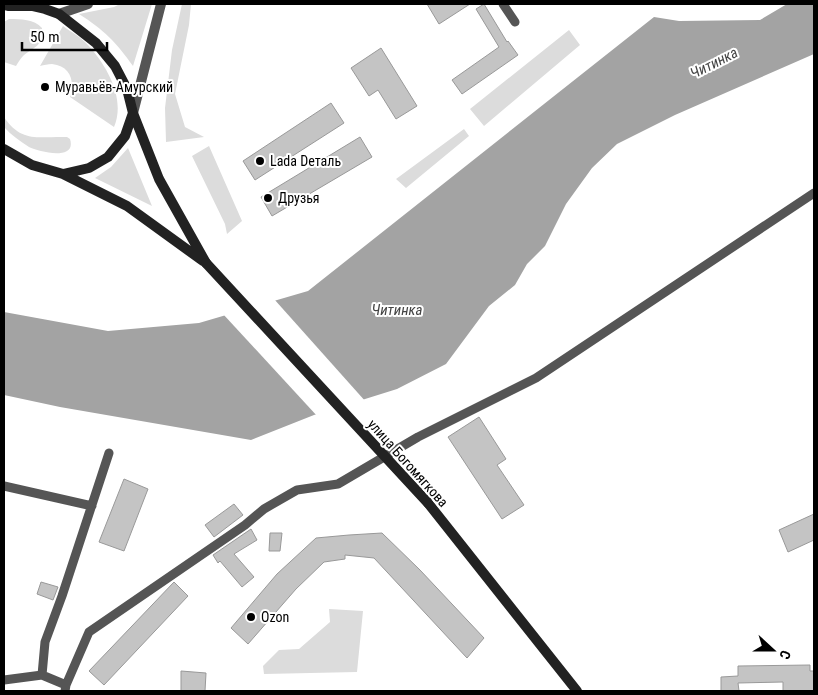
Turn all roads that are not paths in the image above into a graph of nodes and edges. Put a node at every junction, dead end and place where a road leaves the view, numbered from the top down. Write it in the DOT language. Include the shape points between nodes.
graph roads {
  1 [pos="88,4"];
  2 [pos="161,4"];
  3 [pos="503,4"];
  4 [pos="5,6"];
  5 [pos="59,14"];
  6 [pos="515,22"];
  7 [pos="133,113"];
  8 [pos="4,149"];
  9 [pos="63,174"];
  10 [pos="814,193"];
  11 [pos="206,263"];
  12 [pos="109,453"];
  13 [pos="4,486"];
  14 [pos="92,506"];
  15 [pos="42,675"];
  16 [pos="4,680"];
  17 [pos="65,688"];
  18 [pos="577,691"];
  1 -- 5 [label="street"];
  2 -- 7 [label="street"];
  3 -- 6 [label="street"];
  4 -- 5 [label="main road" via="32,6"];
  5 -- 7 [label="main road" via="96,43 115,66 127,89"];
  7 -- 9 [label="main road" via="125,136 108,157 89,168"];
  7 -- 11 [label="main road" via="158,179"];
  8 -- 9 [label="main road" via="32,164"];
  9 -- 11 [label="main road" via="127,206"];
  10 -- 17 [label="street" via="536,378 418,437 338,484 297,490 264,509 246,525 89,632"];
  11 -- 18 [label="main road, улица Богомягкова, bridge" via="428,503"];
  12 -- 14 [label="street"];
  13 -- 14 [label="street"];
  14 -- 15 [label="street" via="45,642"];
  15 -- 16 [label="street"];
  15 -- 17 [label="street"];
}
